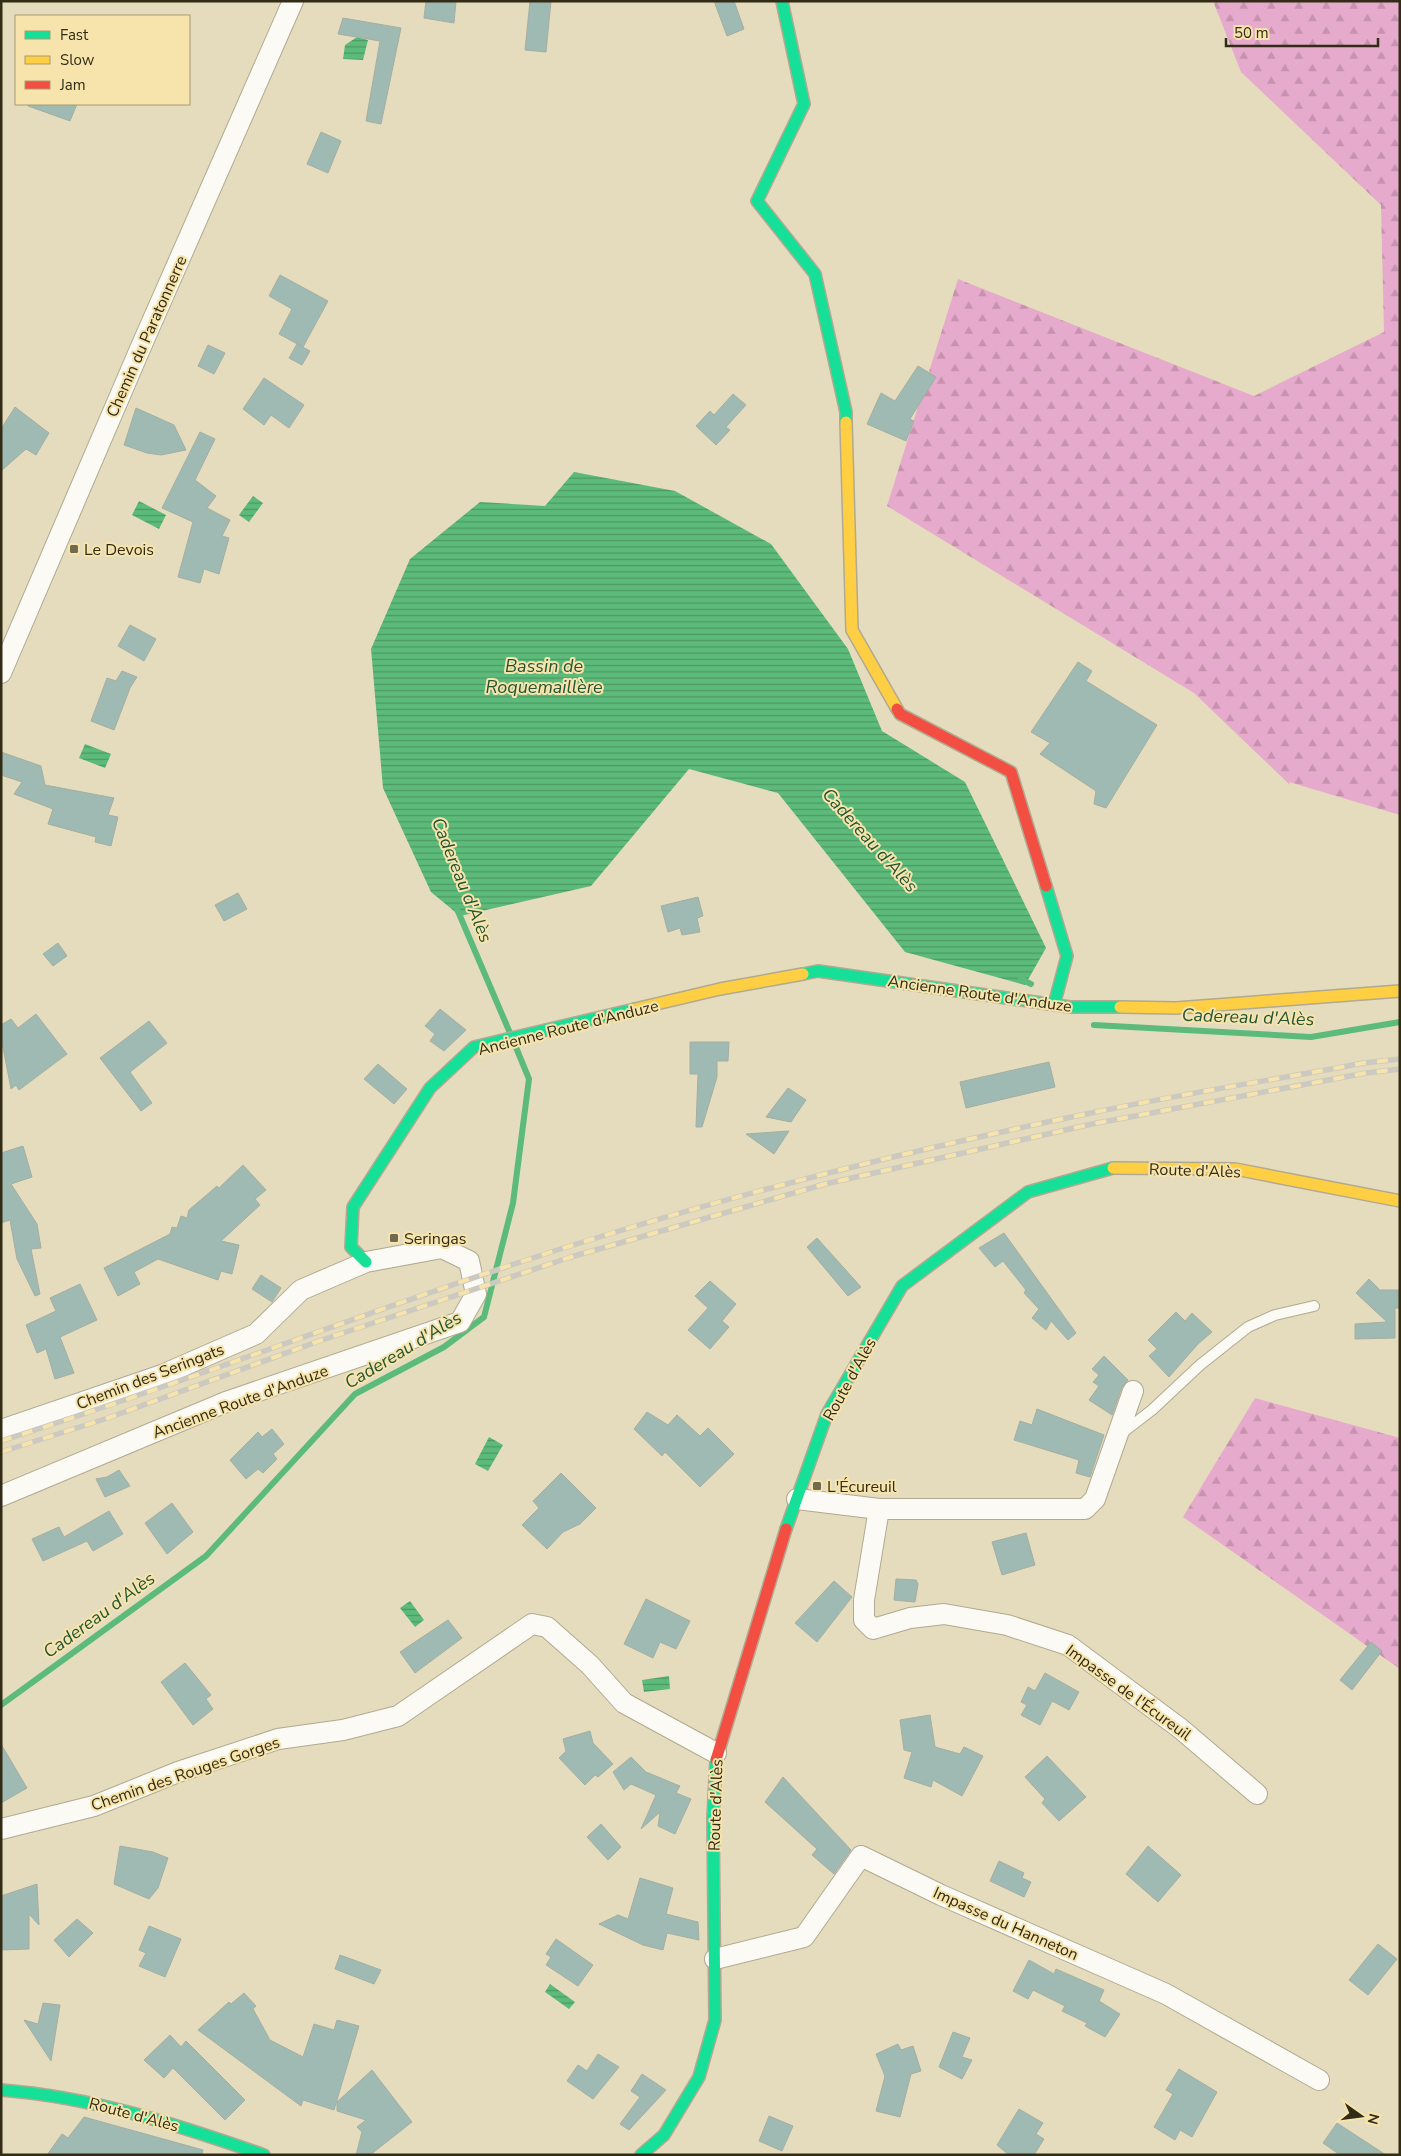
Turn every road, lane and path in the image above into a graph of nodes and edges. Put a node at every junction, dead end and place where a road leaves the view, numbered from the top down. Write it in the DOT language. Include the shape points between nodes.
graph roads {
  1 [pos="293,1"];
  2 [pos="782,1"];
  3 [pos="1,673"];
  4 [pos="1400,991"];
  5 [pos="1054,1005"];
  6 [pos="1400,1201"];
  7 [pos="366,1262"];
  8 [pos="1314,1306"];
  9 [pos="1132,1391"];
  10 [pos="1,1430"];
  11 [pos="1117,1437"];
  12 [pos="1,1496"];
  13 [pos="797,1499"];
  14 [pos="880,1509"];
  15 [pos="716,1754"];
  16 [pos="1257,1794"];
  17 [pos="1,1829"];
  18 [pos="715,1959"];
  19 [pos="1319,2080"];
  20 [pos="1,2090"];
  21 [pos="264,2155"];
  22 [pos="641,2155"];
  1 -- 3 [label="street, Chemin du Paratonnerre"];
  2 -- 5 [label="street" via="804,104 756,201 815,274 846,412 852,630 900,714 1011,772 1067,956"];
  4 -- 5 [label="street, Ancienne Route d'Anduze" via="1176,1008"];
  5 -- 7 [label="street, Ancienne Route d'Anduze" via="818,971 720,989 474,1048 430,1088 353,1207 351,1247"];
  6 -- 13 [label="street, Route d'Alès" via="1235,1170 1114,1168 1028,1192 902,1286 827,1414"];
  7 -- 10 [label="street, Chemin des Seringats" via="301,1290 256,1334 162,1375"];
  7 -- 12 [label="street, Ancienne Route d'Anduze" via="442,1248 469,1262 476,1294 460,1322 226,1402"];
  8 -- 11 [label="lane" via="1275,1315 1248,1327"];
  9 -- 11 [label="street"];
  11 -- 14 [label="street" via="1095,1499 1085,1509"];
  13 -- 14 [label="street"];
  13 -- 15 [label="street, Route d'Alès" via="775,1560"];
  14 -- 16 [label="street, Impasse de l'Écureuil" via="864,1600 864,1620 873,1630 910,1618 944,1614 1007,1625 1068,1645 1181,1729"];
  15 -- 17 [label="street, Chemin des Rouges Gorges" via="624,1704 590,1665 547,1627 532,1624 398,1716 343,1730 278,1739 178,1772 94,1806"];
  15 -- 18 [label="street, Route d'Alès" via="713,1818"];
  18 -- 19 [label="street, Impasse du Hanneton" via="804,1937 861,1856 941,1895 1166,1994"];
  18 -- 22 [label="street, Route d'Alès" via="716,2020 699,2077 664,2134"];
  20 -- 21 [label="street, Route d'Alès" via="98,2101"];
}
